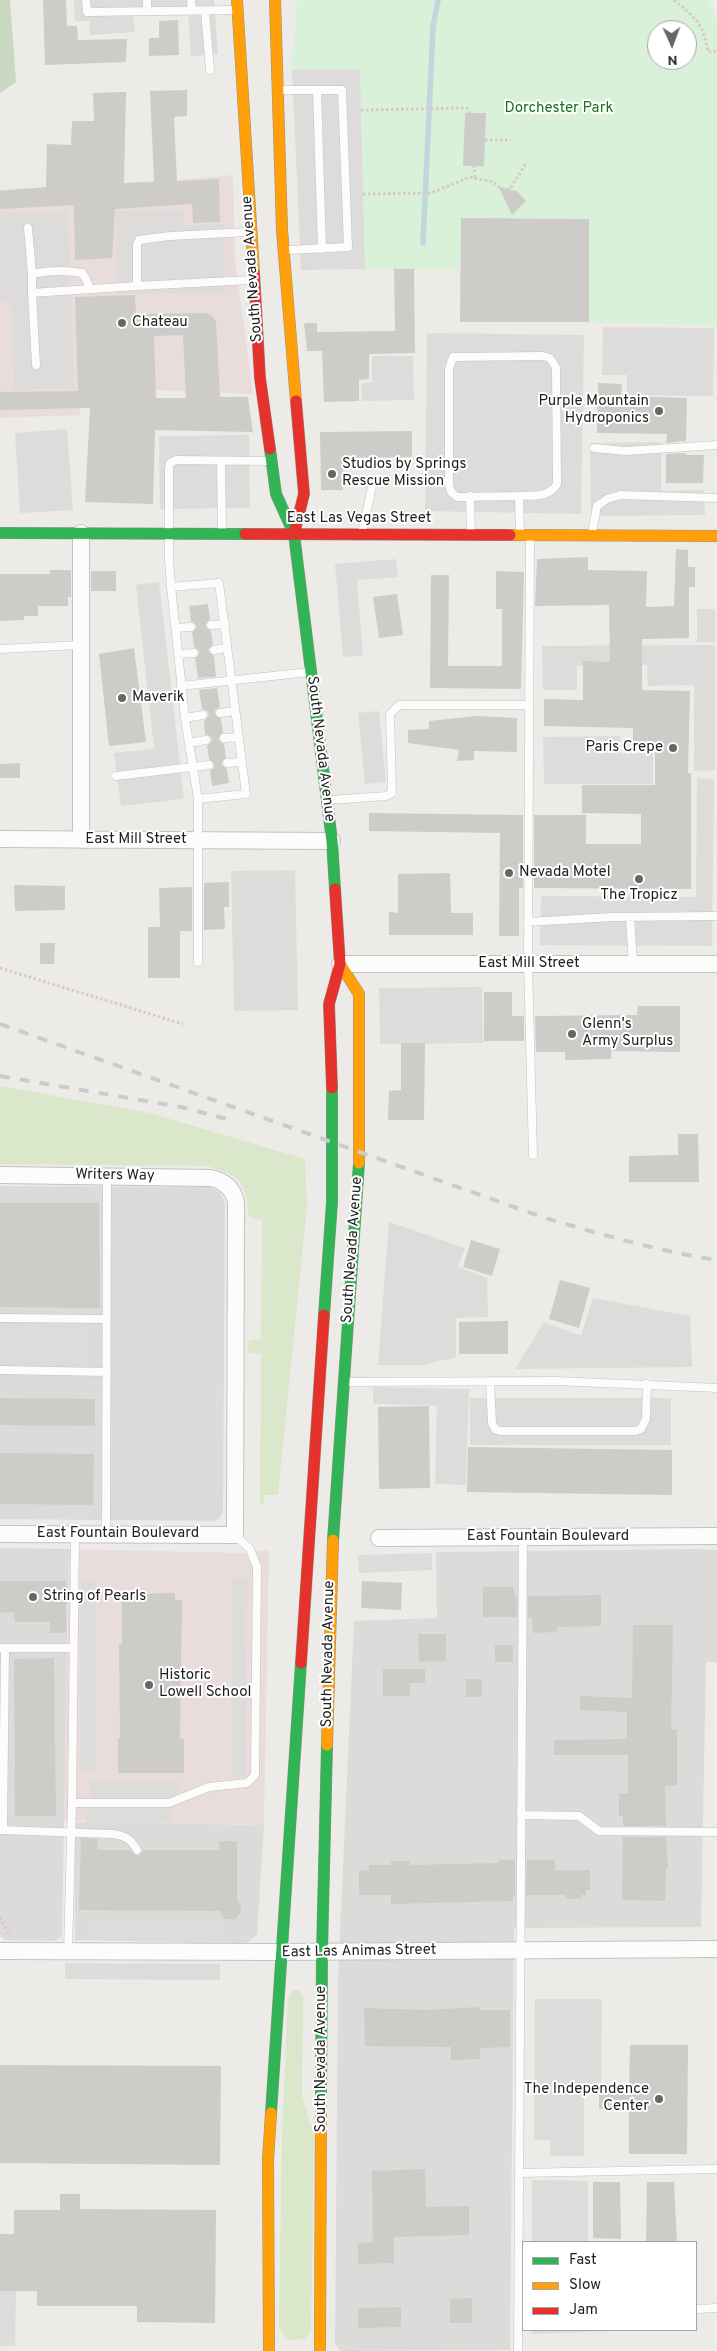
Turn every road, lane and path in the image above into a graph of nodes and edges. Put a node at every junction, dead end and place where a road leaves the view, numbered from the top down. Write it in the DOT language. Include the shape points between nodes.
graph roads {
  1 [pos="86,0"];
  2 [pos="147,0"];
  3 [pos="191,0"];
  4 [pos="275,0"];
  5 [pos="674,0"];
  6 [pos="237,5"];
  7 [pos="147,10"];
  8 [pos="192,11"];
  9 [pos="205,11"];
  10 [pos="717,51"];
  11 [pos="210,70"];
  12 [pos="278,90"];
  13 [pos="317,90"];
  14 [pos="361,110"];
  15 [pos="470,113"];
  16 [pos="485,140"];
  17 [pos="511,140"];
  18 [pos="527,162"];
  19 [pos="474,165"];
  20 [pos="475,178"];
  21 [pos="363,194"];
  22 [pos="28,228"];
  23 [pos="250,232"];
  24 [pos="322,249"];
  25 [pos="283,250"];
  26 [pos="32,274"];
  27 [pos="253,280"];
  28 [pos="137,286"];
  29 [pos="90,289"];
  30 [pos="32,293"];
  31 [pos="36,365"];
  32 [pos="717,445"];
  33 [pos="594,448"];
  34 [pos="221,461"];
  35 [pos="272,462"];
  36 [pos="373,482"];
  37 [pos="470,496"];
  38 [pos="519,496"];
  39 [pos="717,498"];
  40 [pos="0,533"];
  41 [pos="81,533"];
  42 [pos="169,533"];
  43 [pos="222,533"];
  44 [pos="294,534"];
  45 [pos="471,534"];
  46 [pos="362,535"];
  47 [pos="525,535"];
  48 [pos="592,535"];
  49 [pos="717,536"];
  50 [pos="171,587"];
  51 [pos="225,624"];
  52 [pos="211,625"];
  53 [pos="191,627"];
  54 [pos="176,628"];
  55 [pos="80,645"];
  56 [pos="226,648"];
  57 [pos="0,649"];
  58 [pos="214,650"];
  59 [pos="194,653"];
  60 [pos="179,654"];
  61 [pos="311,672"];
  62 [pos="232,682"];
  63 [pos="181,686"];
  64 [pos="529,705"];
  65 [pos="235,711"];
  66 [pos="220,713"];
  67 [pos="203,715"];
  68 [pos="185,718"];
  69 [pos="239,737"];
  70 [pos="224,738"];
  71 [pos="206,740"];
  72 [pos="189,743"];
  73 [pos="241,762"];
  74 [pos="227,763"];
  75 [pos="209,765"];
  76 [pos="193,766"];
  77 [pos="116,776"];
  78 [pos="198,799"];
  79 [pos="326,800"];
  80 [pos="0,839"];
  81 [pos="81,840"];
  82 [pos="197,840"];
  83 [pos="332,841"];
  84 [pos="717,916"];
  85 [pos="630,917"];
  86 [pos="528,922"];
  87 [pos="198,962"];
  88 [pos="340,964"];
  89 [pos="528,964"];
  90 [pos="633,964"];
  91 [pos="717,964"];
  92 [pos="0,968"];
  93 [pos="183,1024"];
  94 [pos="533,1155"];
  95 [pos="0,1175"];
  96 [pos="107,1176"];
  97 [pos="0,1318"];
  98 [pos="107,1319"];
  99 [pos="0,1370"];
  100 [pos="107,1372"];
  101 [pos="490,1381"];
  102 [pos="344,1382"];
  103 [pos="647,1384"];
  104 [pos="717,1388"];
  105 [pos="75,1533"];
  106 [pos="0,1534"];
  107 [pos="106,1534"];
  108 [pos="235,1535"];
  109 [pos="717,1536"];
  110 [pos="523,1537"];
  111 [pos="379,1538"];
  112 [pos="2,1648"];
  113 [pos="73,1648"];
  114 [pos="72,1803"];
  115 [pos="521,1816"];
  116 [pos="2,1830"];
  117 [pos="70,1831"];
  118 [pos="717,1832"];
  119 [pos="137,1850"];
  120 [pos="717,1949"];
  121 [pos="520,1950"];
  122 [pos="0,1951"];
  123 [pos="68,1951"];
  124 [pos="280,1952"];
  125 [pos="322,1952"];
  126 [pos="717,2169"];
  127 [pos="519,2173"];
  128 [pos="717,2308"];
  129 [pos="697,2309"];
  130 [pos="521,2314"];
  131 [pos="268,2351"];
  132 [pos="320,2351"];
  133 [pos="518,2351"];
  1 -- 7 [label="lane" via="87,12"];
  2 -- 7 [label="lane"];
  3 -- 8 [label="lane"];
  4 -- 12 [label="main road, South Nevada Avenue"];
  5 -- 10 [label="path" via="699,22 708,52"];
  6 -- 9 [label="lane"];
  6 -- 23 [label="main road, South Nevada Avenue"];
  7 -- 8 [label="lane"];
  8 -- 9 [label="lane"];
  9 -- 11 [label="lane"];
  12 -- 13 [label="lane"];
  12 -- 25 [label="main road, South Nevada Avenue"];
  13 -- 24 [label="lane"];
  13 -- 24 [label="lane" via="342,90 348,248"];
  14 -- 15 [label="path" via="467,108"];
  16 -- 17 [label="path"];
  18 -- 20 [label="path" via="510,189 501,189 493,182"];
  19 -- 20 [label="path"];
  20 -- 21 [label="path" via="470,177 431,193"];
  22 -- 26 [label="lane"];
  23 -- 27 [label="main road, South Nevada Avenue"];
  23 -- 28 [label="lane" via="140,240"];
  24 -- 25 [label="lane"];
  25 -- 44 [label="main road, South Nevada Avenue" via="304,494"];
  26 -- 29 [label="lane" via="67,270 82,272"];
  26 -- 30 [label="lane"];
  27 -- 28 [label="lane"];
  27 -- 35 [label="main road, South Nevada Avenue" via="260,378"];
  28 -- 29 [label="lane"];
  29 -- 30 [label="lane"];
  30 -- 31 [label="lane"];
  32 -- 33 [label="lane" via="626,451"];
  34 -- 35 [label="lane"];
  34 -- 42 [label="lane" via="176,460 170,464"];
  34 -- 43 [label="lane"];
  35 -- 44 [label="main road, South Nevada Avenue" via="276,494"];
  36 -- 46 [label="lane"];
  37 -- 38 [label="lane"];
  37 -- 38 [label="lane" via="457,496 449,485 449,362 459,356 542,356 550,358 556,368 557,484 548,494"];
  37 -- 45 [label="lane"];
  38 -- 47 [label="lane"];
  39 -- 48 [label="lane" via="620,495 597,506"];
  40 -- 41 [label="main road, East Las Vegas Street"];
  41 -- 42 [label="main road, East Las Vegas Street"];
  41 -- 55 [label="street"];
  42 -- 43 [label="main road, East Las Vegas Street"];
  42 -- 50 [label="lane"];
  43 -- 44 [label="main road, East Las Vegas Street"];
  44 -- 46 [label="main road, East Las Vegas Street"];
  44 -- 61 [label="main road, South Nevada Avenue"];
  45 -- 46 [label="main road, East Las Vegas Street"];
  45 -- 47 [label="main road, East Las Vegas Street"];
  47 -- 48 [label="main road, East Las Vegas Street"];
  47 -- 64 [label="lane"];
  48 -- 49 [label="main road, East Las Vegas Street"];
  50 -- 51 [label="lane" via="219,583"];
  50 -- 54 [label="lane"];
  51 -- 52 [label="lane"];
  51 -- 56 [label="lane"];
  53 -- 54 [label="lane"];
  54 -- 60 [label="lane"];
  55 -- 57 [label="lane"];
  55 -- 81 [label="street"];
  56 -- 58 [label="lane"];
  56 -- 62 [label="lane"];
  59 -- 60 [label="lane"];
  60 -- 63 [label="lane"];
  61 -- 62 [label="lane"];
  61 -- 79 [label="main road, South Nevada Avenue"];
  62 -- 63 [label="lane"];
  62 -- 65 [label="lane"];
  63 -- 68 [label="lane"];
  64 -- 79 [label="lane" via="399,705 390,714 392,793"];
  64 -- 86 [label="lane"];
  65 -- 66 [label="lane"];
  65 -- 69 [label="lane"];
  67 -- 68 [label="lane"];
  68 -- 72 [label="lane"];
  69 -- 70 [label="lane"];
  69 -- 73 [label="lane"];
  71 -- 72 [label="lane"];
  72 -- 76 [label="lane"];
  73 -- 74 [label="lane"];
  73 -- 78 [label="lane" via="246,794"];
  75 -- 76 [label="lane"];
  76 -- 77 [label="lane"];
  76 -- 78 [label="lane"];
  78 -- 82 [label="lane"];
  79 -- 83 [label="main road, South Nevada Avenue"];
  80 -- 81 [label="street, East Mill Street"];
  81 -- 82 [label="street, East Mill Street"];
  82 -- 83 [label="street, East Mill Street"];
  82 -- 87 [label="lane"];
  83 -- 88 [label="main road, South Nevada Avenue"];
  84 -- 85 [label="lane"];
  85 -- 86 [label="lane"];
  85 -- 90 [label="lane"];
  86 -- 89 [label="lane"];
  88 -- 89 [label="street, East Mill Street"];
  88 -- 102 [label="main road, South Nevada Avenue" via="359,994 360,1148"];
  88 -- 124 [label="main road, South Nevada Avenue" via="329,1004 332,1202"];
  89 -- 90 [label="street, East Mill Street"];
  89 -- 94 [label="lane"];
  90 -- 91 [label="street, East Mill Street"];
  92 -- 93 [label="path"];
  95 -- 96 [label="street, Writers Way"];
  96 -- 98 [label="lane"];
  96 -- 108 [label="street, Writers Way" via="211,1178 232,1189 236,1202"];
  97 -- 98 [label="lane"];
  98 -- 100 [label="lane"];
  99 -- 100 [label="lane"];
  100 -- 107 [label="lane"];
  101 -- 102 [label="lane"];
  101 -- 103 [label="lane"];
  101 -- 103 [label="lane" via="492,1424 500,1431 635,1431 641,1429 646,1419"];
  102 -- 125 [label="main road, South Nevada Avenue" via="332,1553"];
  103 -- 104 [label="lane"];
  105 -- 106 [label="street, East Fountain Boulevard"];
  105 -- 107 [label="street, East Fountain Boulevard"];
  105 -- 113 [label="lane"];
  107 -- 108 [label="street, East Fountain Boulevard"];
  108 -- 114 [label="lane" via="250,1549 257,1567 255,1775 247,1783 209,1787 169,1803"];
  109 -- 110 [label="street, East Fountain Boulevard"];
  110 -- 111 [label="street, East Fountain Boulevard"];
  110 -- 115 [label="lane"];
  112 -- 113 [label="lane"];
  112 -- 116 [label="lane"];
  113 -- 114 [label="lane"];
  114 -- 117 [label="lane"];
  115 -- 118 [label="lane" via="579,1816 599,1831"];
  115 -- 121 [label="lane"];
  116 -- 117 [label="lane"];
  117 -- 119 [label="lane" via="122,1836"];
  117 -- 123 [label="lane"];
  120 -- 121 [label="street, East Las Animas Street"];
  121 -- 125 [label="street, East Las Animas Street"];
  121 -- 127 [label="lane"];
  122 -- 123 [label="street, East Las Animas Street"];
  123 -- 124 [label="street, East Las Animas Street"];
  124 -- 125 [label="street, East Las Animas Street"];
  124 -- 131 [label="main road, South Nevada Avenue" via="268,2160"];
  125 -- 132 [label="main road, South Nevada Avenue"];
  126 -- 127 [label="lane"];
  127 -- 130 [label="lane"];
  128 -- 129 [label="lane"];
  130 -- 133 [label="lane"];
}
